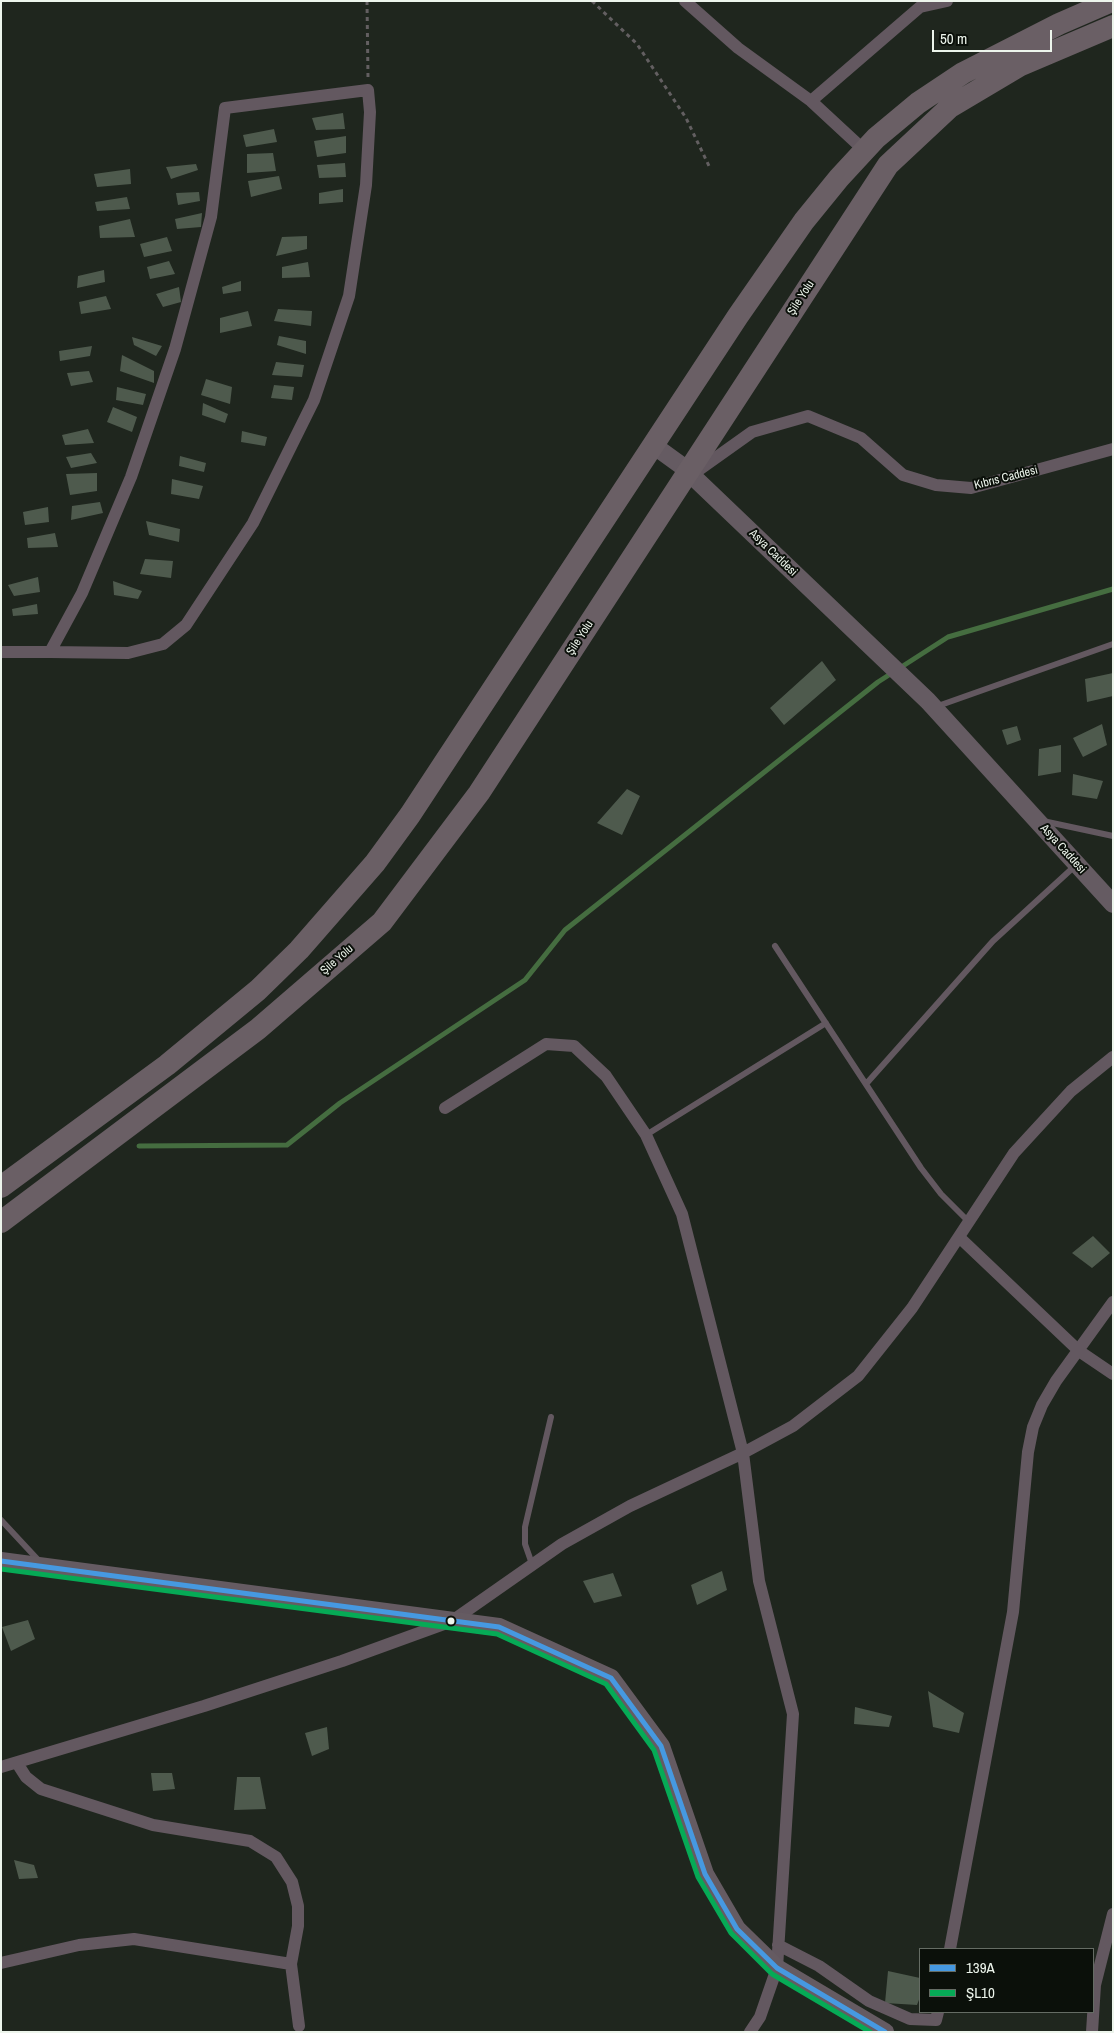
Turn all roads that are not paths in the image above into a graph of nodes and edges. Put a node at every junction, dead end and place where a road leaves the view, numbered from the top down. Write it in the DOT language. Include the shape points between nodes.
graph roads {
  1 [pos="685,1"];
  2 [pos="947,1"];
  3 [pos="1112,1"];
  4 [pos="1113,26"];
  5 [pos="811,102"];
  6 [pos="864,151"];
  7 [pos="653,445"];
  8 [pos="1113,449"];
  9 [pos="690,473"];
  10 [pos="1113,644"];
  11 [pos="1,652"];
  12 [pos="50,652"];
  13 [pos="934,707"];
  14 [pos="1037,820"];
  15 [pos="1113,836"];
  16 [pos="1077,864"];
  17 [pos="1113,904"];
  18 [pos="775,946"];
  19 [pos="826,1023"];
  20 [pos="1113,1057"];
  21 [pos="866,1084"];
  22 [pos="445,1108"];
  23 [pos="646,1135"];
  24 [pos="4,1179"];
  25 [pos="1,1222"];
  26 [pos="969,1222"];
  27 [pos="959,1237"];
  28 [pos="1113,1302"];
  29 [pos="1079,1351"];
  30 [pos="1113,1374"];
  31 [pos="551,1417"];
  32 [pos="743,1453"];
  33 [pos="1,1520"];
  34 [pos="1,1561"];
  35 [pos="532,1564"];
  36 [pos="46,1568"];
  37 [pos="452,1621"];
  38 [pos="17,1763"];
  39 [pos="1,1767"];
  40 [pos="1113,1914"];
  41 [pos="778,1945"];
  42 [pos="950,1948"];
  43 [pos="1,1963"];
  44 [pos="291,1964"];
  45 [pos="776,1968"];
  46 [pos="1094,2001"];
  47 [pos="938,2013"];
  48 [pos="1093,2013"];
  49 [pos="299,2026"];
  50 [pos="750,2032"];
  51 [pos="885,2032"];
  52 [pos="1092,2032"];
  1 -- 5 [label="street" via="738,48"];
  2 -- 5 [label="street" via="920,7"];
  3 -- 6 [label="highway" via="1059,24 964,73 918,103"];
  4 -- 9 [label="highway, Şile Yolu" via="1019,66 950,107 888,165"];
  5 -- 6 [label="street"];
  6 -- 7 [label="highway" via="804,221"];
  7 -- 9 [label="street, Asya Caddesi"];
  7 -- 24 [label="highway" via="410,815 375,863 299,950 258,990 167,1065"];
  8 -- 9 [label="street, Kıbrıs Caddesi" via="971,488 936,485 903,475 861,438 808,416 752,432"];
  9 -- 13 [label="street, Asya Caddesi"];
  9 -- 25 [label="highway, Şile Yolu" via="479,793 382,922 258,1029"];
  10 -- 13 [label="lane"];
  11 -- 12 [label="street"];
  12 -- 12 [label="street" via="128,653 163,644 186,625 253,524 314,400 348,296 366,185 368,90 225,108 210,217 175,349 130,477 82,593"];
  13 -- 14 [label="street, Asya Caddesi"];
  14 -- 15 [label="lane"];
  14 -- 16 [label="street, Asya Caddesi"];
  16 -- 17 [label="street, Asya Caddesi"];
  16 -- 21 [label="lane" via="993,941"];
  18 -- 19 [label="lane"];
  19 -- 21 [label="lane"];
  19 -- 23 [label="lane"];
  20 -- 26 [label="street" via="1071,1091 1014,1153"];
  21 -- 26 [label="lane" via="931,1181"];
  22 -- 23 [label="street" via="546,1044 574,1046 606,1076"];
  23 -- 32 [label="street" via="682,1214"];
  26 -- 27 [label="street"];
  27 -- 29 [label="street"];
  27 -- 32 [label="street" via="912,1308 858,1376 794,1426"];
  28 -- 29 [label="street"];
  29 -- 30 [label="street"];
  29 -- 42 [label="street" via="1056,1381 1033,1427 1013,1612"];
  31 -- 35 [label="lane" via="525,1526 525,1544"];
  32 -- 35 [label="street" via="630,1506"];
  32 -- 41 [label="street" via="759,1581 793,1714"];
  33 -- 36 [label="lane"];
  34 -- 36 [label="street"];
  35 -- 37 [label="street"];
  36 -- 37 [label="street"];
  37 -- 38 [label="street" via="342,1662"];
  37 -- 45 [label="street" via="500,1627 611,1678 661,1746 705,1874 737,1929"];
  38 -- 39 [label="street"];
  38 -- 44 [label="street" via="26,1777 41,1789 153,1824 250,1841 268,1850 288,1872 296,1894 298,1916"];
  40 -- 46 [label="street"];
  41 -- 45 [label="street"];
  41 -- 47 [label="street" via="819,1966 869,2001 910,2019 936,2020"];
  43 -- 44 [label="street" via="61,1948 134,1939"];
  44 -- 49 [label="street"];
  45 -- 50 [label="street" via="760,2017"];
  45 -- 51 [label="street"];
  48 -- 52 [label="street"];
}
